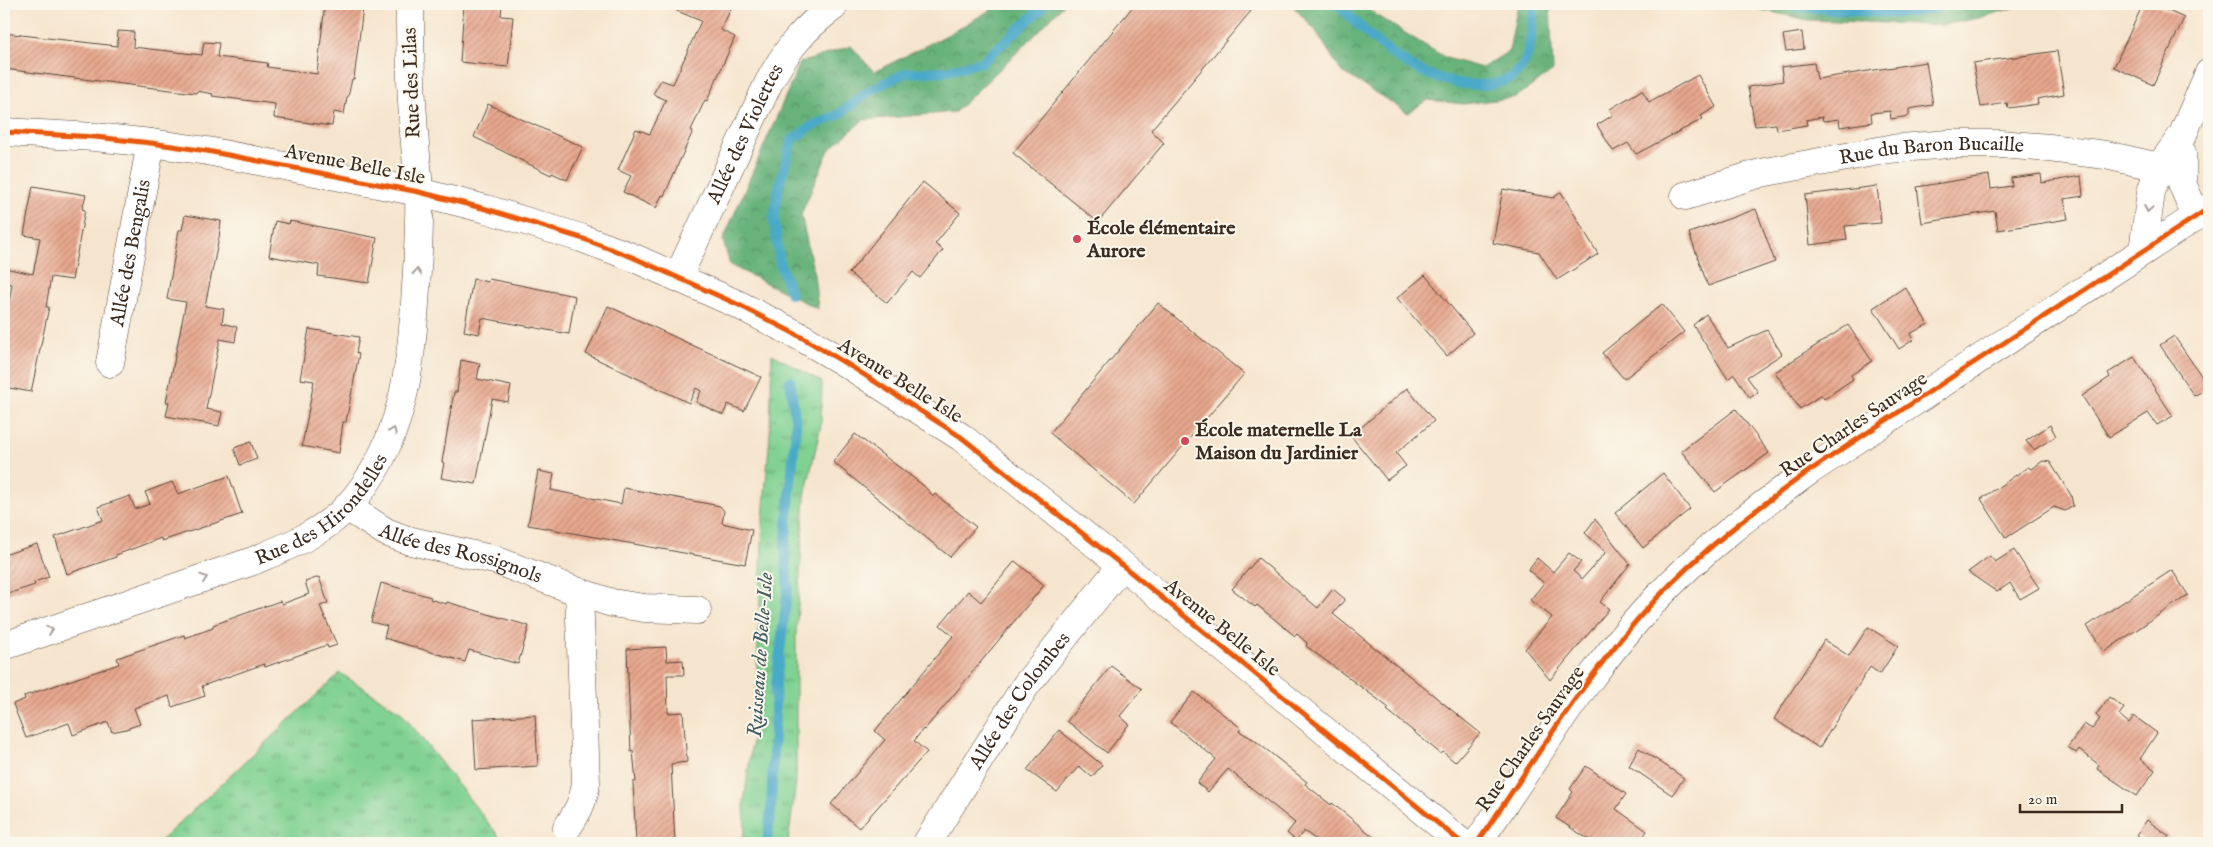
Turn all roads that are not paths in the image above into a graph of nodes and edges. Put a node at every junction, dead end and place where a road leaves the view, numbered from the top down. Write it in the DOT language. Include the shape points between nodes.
graph roads {
  1 [pos="410,4"];
  2 [pos="834,7"];
  3 [pos="2209,73"];
  4 [pos="4,132"];
  5 [pos="151,143"];
  6 [pos="2170,170"];
  7 [pos="419,192"];
  8 [pos="1685,196"];
  9 [pos="2203,212"];
  10 [pos="2143,251"];
  11 [pos="678,277"];
  12 [pos="110,363"];
  13 [pos="347,507"];
  14 [pos="1122,565"];
  15 [pos="579,592"];
  16 [pos="697,610"];
  17 [pos="4,646"];
  18 [pos="567,828"];
  19 [pos="927,843"];
  20 [pos="1462,843"];
  21 [pos="1477,843"];
  1 -- 7 [label="street, Rue des Lilas" via="410,67"];
  2 -- 11 [label="street, Allée des Violettes" via="813,21 780,62"];
  3 -- 6 [label="street"];
  4 -- 5 [label="street, Avenue Belle Isle"];
  5 -- 7 [label="street, Avenue Belle Isle"];
  5 -- 12 [label="street, Allée des Bengalis"];
  6 -- 8 [label="street, Rue du Baron Bucaille" via="2056,149 1948,144 1889,149 1770,171"];
  6 -- 9 [label="street" via="2185,194"];
  6 -- 10 [label="street, one-way" via="2151,192"];
  7 -- 11 [label="street, Avenue Belle Isle" via="573,235"];
  13 -- 7 [label="street, Rue des Hirondelles, one-way" via="387,446 400,411 414,334"];
  9 -- 10 [label="street, Rue Charles Sauvage"];
  10 -- 21 [label="street, Rue Charles Sauvage" via="1810,471 1753,512 1686,569 1655,600 1591,677"];
  11 -- 14 [label="street, Avenue Belle Isle" via="803,338 903,399 961,437"];
  13 -- 15 [label="street, Allée des Rossignols" via="386,532 407,540 494,560"];
  17 -- 13 [label="street, Rue des Hirondelles, one-way" via="253,561 292,545"];
  14 -- 19 [label="street, Allée des Colombes" via="1026,685"];
  14 -- 20 [label="street, Avenue Belle Isle"];
  15 -- 16 [label="street, Allée des Rossignols" via="612,603 644,608"];
  15 -- 18 [label="street" via="586,782 582,804"];
}
